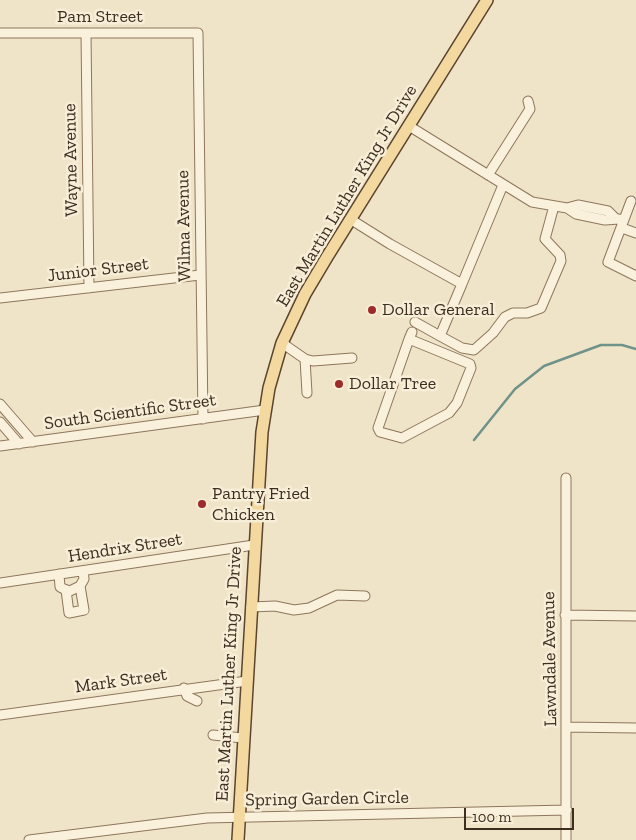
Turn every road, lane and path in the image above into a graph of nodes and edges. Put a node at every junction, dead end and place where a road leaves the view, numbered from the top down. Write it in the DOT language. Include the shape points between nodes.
graph roads {
  1 [pos="487,0"];
  2 [pos="0,33"];
  3 [pos="86,33"];
  4 [pos="198,34"];
  5 [pos="528,101"];
  6 [pos="409,126"];
  7 [pos="488,175"];
  8 [pos="503,185"];
  9 [pos="631,201"];
  10 [pos="554,206"];
  11 [pos="350,219"];
  12 [pos="623,224"];
  13 [pos="636,233"];
  14 [pos="200,275"];
  15 [pos="636,276"];
  16 [pos="462,284"];
  17 [pos="89,288"];
  18 [pos="0,298"];
  19 [pos="415,322"];
  20 [pos="411,336"];
  21 [pos="440,336"];
  22 [pos="282,343"];
  23 [pos="352,358"];
  24 [pos="305,359"];
  25 [pos="307,393"];
  26 [pos="0,404"];
  27 [pos="264,410"];
  28 [pos="203,419"];
  29 [pos="0,422"];
  30 [pos="32,442"];
  31 [pos="19,444"];
  32 [pos="0,446"];
  33 [pos="566,478"];
  34 [pos="254,545"];
  35 [pos="83,571"];
  36 [pos="59,574"];
  37 [pos="0,583"];
  38 [pos="80,586"];
  39 [pos="66,590"];
  40 [pos="365,596"];
  41 [pos="251,607"];
  42 [pos="565,615"];
  43 [pos="636,616"];
  44 [pos="246,681"];
  45 [pos="184,688"];
  46 [pos="198,701"];
  47 [pos="0,715"];
  48 [pos="567,727"];
  49 [pos="636,728"];
  50 [pos="213,735"];
  51 [pos="243,738"];
  52 [pos="567,810"];
  53 [pos="239,818"];
  54 [pos="29,840"];
  55 [pos="238,840"];
  56 [pos="566,840"];
  1 -- 6 [label="main road, East Martin Luther King Jr Drive"];
  2 -- 3 [label="street, Pam Street"];
  3 -- 4 [label="street, Pam Street"];
  3 -- 17 [label="street, Wayne Avenue"];
  4 -- 14 [label="street, Wilma Avenue"];
  5 -- 7 [label="street" via="530,110"];
  6 -- 7 [label="street"];
  6 -- 11 [label="main road, East Martin Luther King Jr Drive"];
  7 -- 8 [label="street"];
  8 -- 10 [label="street" via="532,202"];
  8 -- 16 [label="street"];
  9 -- 12 [label="street"];
  10 -- 12 [label="street" via="567,208 576,214 596,213 605,220 614,217"];
  10 -- 21 [label="street" via="545,239 560,255 561,261 541,308 505,317 494,334 474,350 462,348"];
  11 -- 16 [label="street"];
  11 -- 22 [label="main road, East Martin Luther King Jr Drive" via="305,294"];
  12 -- 13 [label="street"];
  12 -- 15 [label="street" via="608,262"];
  14 -- 17 [label="street, Junior Street"];
  14 -- 28 [label="street, Wilma Avenue"];
  16 -- 21 [label="street"];
  17 -- 18 [label="street, Junior Street"];
  19 -- 21 [label="street"];
  20 -- 20 [label="street" via="378,428 380,432 402,438 449,413 457,403 471,368 470,364"];
  22 -- 24 [label="street"];
  22 -- 27 [label="main road, East Martin Luther King Jr Drive"];
  23 -- 24 [label="street"];
  24 -- 25 [label="street"];
  26 -- 30 [label="street"];
  27 -- 28 [label="street, South Scientific Street"];
  27 -- 34 [label="main road, East Martin Luther King Jr Drive"];
  28 -- 30 [label="street, South Scientific Street"];
  29 -- 31 [label="street"];
  30 -- 31 [label="street, South Scientific Street"];
  31 -- 32 [label="street, South Scientific Street"];
  33 -- 42 [label="street, Lawndale Avenue"];
  34 -- 35 [label="street, Hendrix Street"];
  34 -- 41 [label="main road, East Martin Luther King Jr Drive"];
  35 -- 36 [label="street, Hendrix Street"];
  35 -- 38 [label="street" via="84,579"];
  36 -- 37 [label="street, Hendrix Street"];
  36 -- 39 [label="street" via="60,587"];
  38 -- 39 [label="street"];
  38 -- 39 [label="street" via="84,610 69,613"];
  40 -- 41 [label="street" via="337,595 309,608 294,610 274,606"];
  41 -- 44 [label="main road, East Martin Luther King Jr Drive"];
  42 -- 43 [label="street"];
  42 -- 48 [label="street, Lawndale Avenue"];
  44 -- 45 [label="street, Mark Street"];
  44 -- 51 [label="main road, East Martin Luther King Jr Drive"];
  45 -- 46 [label="street" via="187,696"];
  45 -- 47 [label="street, Mark Street"];
  48 -- 49 [label="street"];
  48 -- 52 [label="street, Lawndale Avenue"];
  50 -- 51 [label="street"];
  51 -- 53 [label="main road, East Martin Luther King Jr Drive"];
  52 -- 53 [label="street, Spring Garden Circle"];
  52 -- 56 [label="street, Lawndale Avenue"];
  53 -- 54 [label="street, Spring Garden Circle" via="207,818"];
  53 -- 55 [label="main road, East Martin Luther King Jr Drive"];
}
